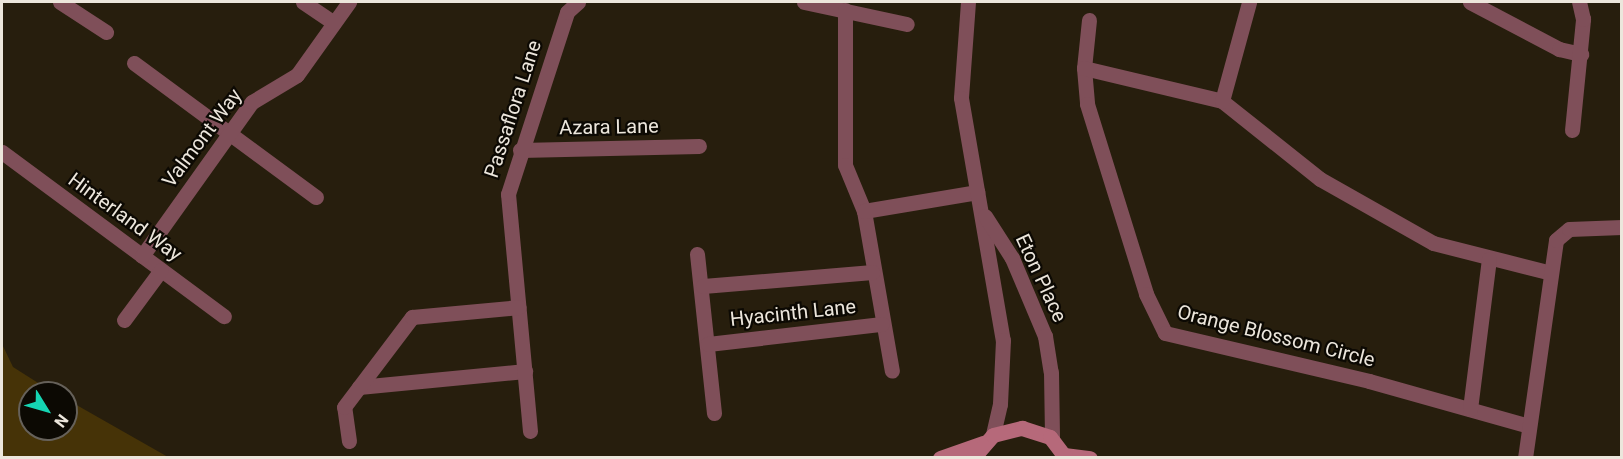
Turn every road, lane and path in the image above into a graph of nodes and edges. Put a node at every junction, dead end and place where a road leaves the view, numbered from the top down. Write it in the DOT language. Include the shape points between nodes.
graph roads {
  1 [pos="60,2"];
  2 [pos="303,2"];
  3 [pos="349,2"];
  4 [pos="578,2"];
  5 [pos="804,2"];
  6 [pos="968,2"];
  7 [pos="1250,2"];
  8 [pos="1579,2"];
  9 [pos="1484,3"];
  10 [pos="845,10"];
  11 [pos="1089,20"];
  12 [pos="334,23"];
  13 [pos="907,24"];
  14 [pos="106,32"];
  15 [pos="1581,54"];
  16 [pos="134,63"];
  17 [pos="1084,68"];
  18 [pos="1222,101"];
  19 [pos="1572,130"];
  20 [pos="228,132"];
  21 [pos="699,146"];
  22 [pos="520,150"];
  23 [pos="2,152"];
  24 [pos="977,192"];
  25 [pos="316,197"];
  26 [pos="864,211"];
  27 [pos="982,211"];
  28 [pos="1622,227"];
  29 [pos="697,254"];
  30 [pos="142,255"];
  31 [pos="1489,259"];
  32 [pos="161,270"];
  33 [pos="872,272"];
  34 [pos="1548,272"];
  35 [pos="703,286"];
  36 [pos="519,307"];
  37 [pos="224,316"];
  38 [pos="123,320"];
  39 [pos="882,324"];
  40 [pos="708,344"];
  41 [pos="525,371"];
  42 [pos="892,371"];
  43 [pos="359,387"];
  44 [pos="1470,409"];
  45 [pos="714,413"];
  46 [pos="1529,426"];
  47 [pos="530,431"];
  48 [pos="988,439"];
  49 [pos="1052,440"];
  50 [pos="349,441"];
  51 [pos="1065,456"];
  52 [pos="940,458"];
  53 [pos="973,458"];
  54 [pos="1090,458"];
  55 [pos="1525,458"];
  1 -- 14 [label="street"];
  2 -- 12 [label="street"];
  3 -- 12 [label="street, Valmont Way"];
  4 -- 22 [label="street, Passaflora Lane" via="567,12"];
  5 -- 10 [label="street"];
  6 -- 24 [label="street, Eton Place" via="961,98"];
  7 -- 18 [label="street"];
  8 -- 15 [label="street" via="1583,19"];
  9 -- 15 [label="street" via="1559,49"];
  10 -- 13 [label="street"];
  10 -- 26 [label="street" via="845,165"];
  11 -- 17 [label="street, Orange Blossom Circle"];
  12 -- 20 [label="street, Valmont Way" via="297,75 252,102"];
  15 -- 19 [label="street"];
  16 -- 20 [label="street"];
  17 -- 18 [label="street"];
  17 -- 44 [label="street, Orange Blossom Circle" via="1087,104 1105,170 1146,294 1165,333"];
  18 -- 31 [label="street" via="1320,179 1433,243"];
  20 -- 25 [label="street"];
  20 -- 30 [label="street, Valmont Way"];
  21 -- 22 [label="street, Azara Lane"];
  22 -- 36 [label="street, Passaflora Lane" via="508,194"];
  23 -- 30 [label="street, Hinterland Way"];
  24 -- 26 [label="street"];
  24 -- 27 [label="street, Eton Place"];
  26 -- 33 [label="street"];
  27 -- 48 [label="street, Eton Place" via="1003,340 1000,404"];
  27 -- 49 [label="street, Eton Place" via="1012,258 1045,336 1051,372"];
  28 -- 34 [label="street" via="1561,232"];
  29 -- 35 [label="street"];
  30 -- 32 [label="street, Hinterland Way"];
  31 -- 34 [label="street"];
  31 -- 44 [label="street"];
  32 -- 37 [label="street, Hinterland Way"];
  32 -- 38 [label="street"];
  33 -- 35 [label="street"];
  33 -- 39 [label="street"];
  34 -- 46 [label="street"];
  35 -- 40 [label="street"];
  36 -- 41 [label="street, Passaflora Lane"];
  36 -- 43 [label="street" via="412,317"];
  39 -- 40 [label="street, Hyacinth Lane"];
  39 -- 42 [label="street"];
  40 -- 45 [label="street"];
  41 -- 43 [label="street"];
  41 -- 47 [label="street, Passaflora Lane"];
  43 -- 50 [label="street" via="344,407"];
  44 -- 46 [label="street, Orange Blossom Circle"];
  46 -- 55 [label="street"];
  48 -- 49 [label="main road" via="1022,428"];
  48 -- 52 [label="main road"];
  48 -- 53 [label="main road"];
  49 -- 51 [label="main road"];
  51 -- 54 [label="main road"];
}
